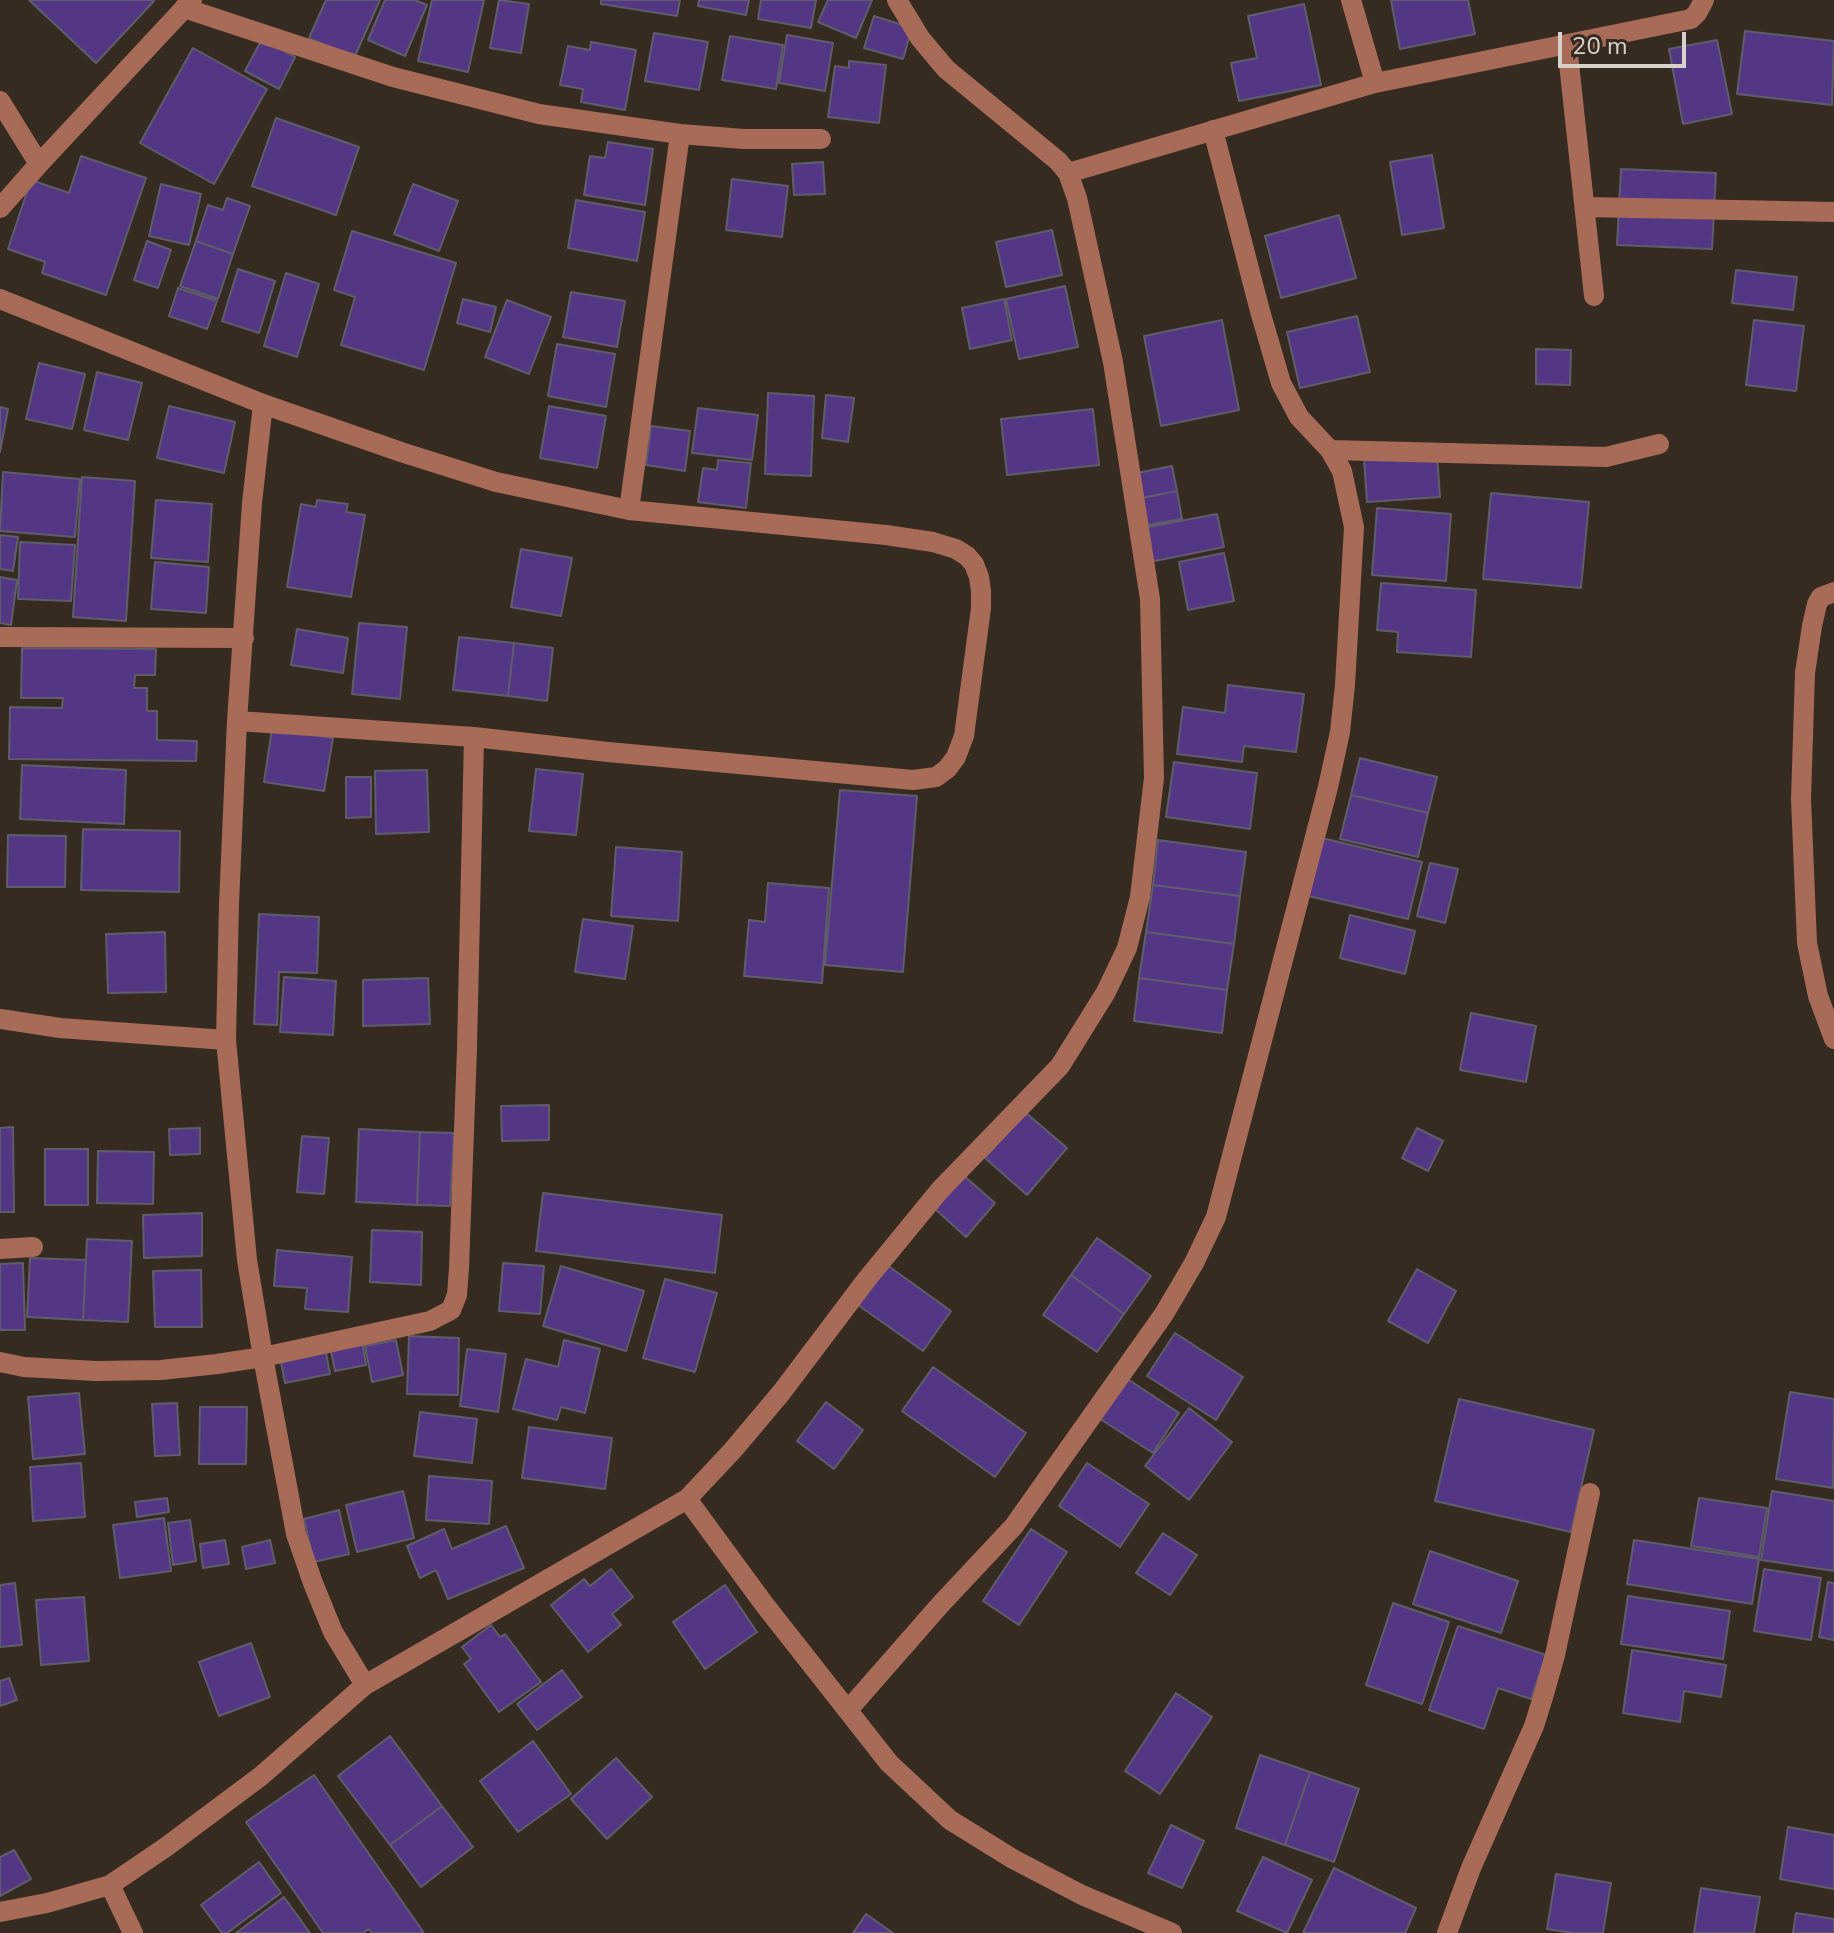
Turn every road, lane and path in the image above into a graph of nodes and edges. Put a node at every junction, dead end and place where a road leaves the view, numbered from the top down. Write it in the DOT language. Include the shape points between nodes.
graph roads {
  1 [pos="897,0"];
  2 [pos="1351,0"];
  3 [pos="1704,0"];
  4 [pos="188,4"];
  5 [pos="1567,45"];
  6 [pos="1375,83"];
  7 [pos="0,101"];
  8 [pos="1213,130"];
  9 [pos="680,134"];
  10 [pos="821,139"];
  11 [pos="39,164"];
  12 [pos="1068,173"];
  13 [pos="1585,207"];
  14 [pos="0,208"];
  15 [pos="1834,212"];
  16 [pos="1594,296"];
  17 [pos="0,299"];
  18 [pos="263,404"];
  19 [pos="1659,444"];
  20 [pos="1330,450"];
  21 [pos="629,510"];
  22 [pos="1834,592"];
  23 [pos="0,637"];
  24 [pos="244,638"];
  25 [pos="237,721"];
  26 [pos="474,737"];
  27 [pos="0,1019"];
  28 [pos="1834,1039"];
  29 [pos="226,1040"];
  30 [pos="33,1247"];
  31 [pos="0,1249"];
  32 [pos="263,1357"];
  33 [pos="0,1362"];
  34 [pos="1590,1493"];
  35 [pos="687,1499"];
  36 [pos="365,1685"];
  37 [pos="848,1710"];
  38 [pos="110,1885"];
  39 [pos="0,1912"];
  40 [pos="133,1933"];
  41 [pos="1172,1933"];
  42 [pos="1447,1933"];
  1 -- 12 [label="street" via="946,69"];
  2 -- 6 [label="street"];
  3 -- 5 [label="street" via="1691,19"];
  4 -- 9 [label="street" via="393,77 539,114"];
  4 -- 11 [label="street"];
  5 -- 6 [label="street"];
  5 -- 13 [label="street"];
  6 -- 8 [label="street"];
  7 -- 11 [label="street"];
  8 -- 12 [label="street"];
  8 -- 20 [label="street" via="1281,383 1299,417"];
  9 -- 10 [label="street"];
  9 -- 21 [label="street"];
  11 -- 14 [label="street"];
  12 -- 35 [label="street" via="1113,362 1150,599 1154,778 1140,897 1127,948 1060,1066 940,1190 781,1393"];
  13 -- 15 [label="street"];
  13 -- 16 [label="street"];
  17 -- 18 [label="street"];
  18 -- 21 [label="street" via="496,482"];
  18 -- 24 [label="street"];
  19 -- 20 [label="street" via="1606,457"];
  20 -- 37 [label="street" via="1342,471 1354,527 1340,732 1216,1217 1164,1314 1014,1526"];
  21 -- 26 [label="street" via="886,535 933,542 967,556 979,577 981,608 964,736 956,757 936,777 913,780"];
  22 -- 28 [label="street" via="1821,597 1812,626 1805,673 1801,799 1807,943"];
  23 -- 24 [label="street"];
  24 -- 25 [label="street"];
  25 -- 26 [label="street"];
  25 -- 29 [label="street"];
  26 -- 32 [label="street" via="457,1295 451,1310 430,1321"];
  27 -- 29 [label="street"];
  29 -- 32 [label="street" via="247,1260"];
  30 -- 31 [label="street"];
  32 -- 33 [label="street" via="161,1370 96,1371"];
  32 -- 36 [label="street" via="296,1534 333,1632"];
  34 -- 42 [label="street" via="1534,1726"];
  35 -- 36 [label="street"];
  35 -- 37 [label="street"];
  36 -- 38 [label="street" via="261,1776"];
  37 -- 41 [label="street" via="889,1763 950,1820 1082,1895"];
  38 -- 39 [label="street"];
  38 -- 40 [label="street"];
}
